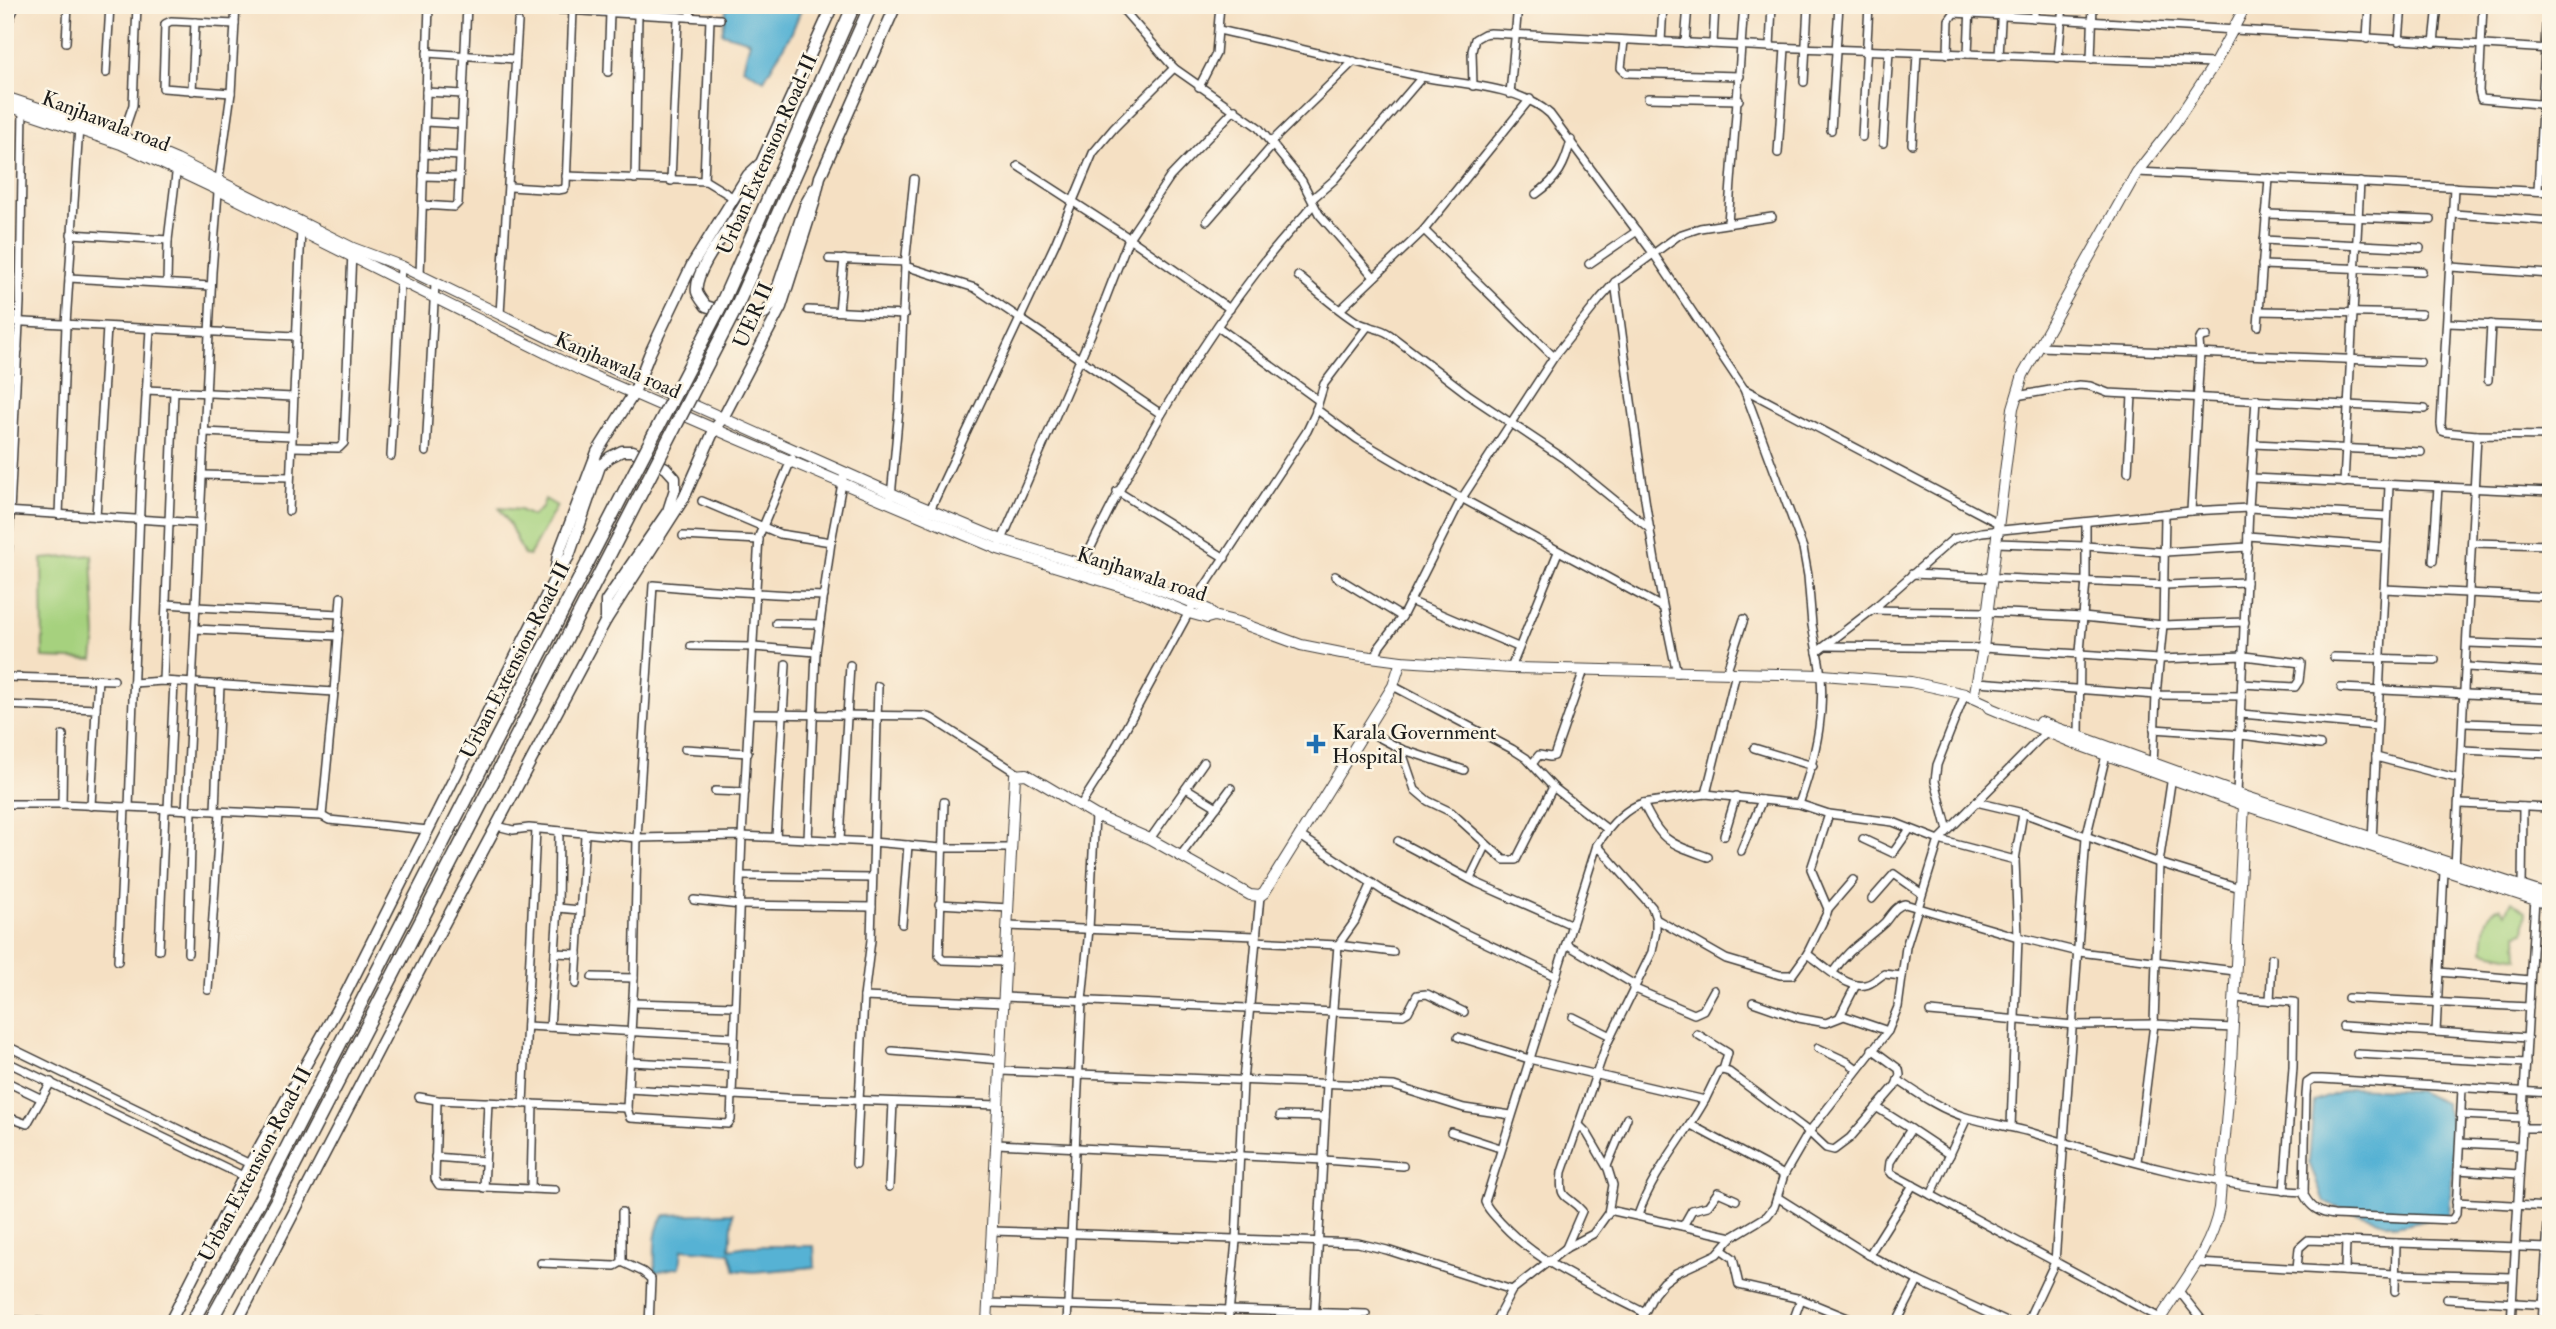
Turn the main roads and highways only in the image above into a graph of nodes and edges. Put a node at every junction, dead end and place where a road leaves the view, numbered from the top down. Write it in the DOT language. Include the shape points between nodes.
graph roads {
  1 [pos="854,5"];
  2 [pos="871,5"];
  3 [pos="896,5"];
  4 [pos="2246,5"];
  5 [pos="831,7"];
  6 [pos="5,97"];
  7 [pos="5,105"];
  8 [pos="23,106"];
  9 [pos="79,125"];
  10 [pos="761,163"];
  11 [pos="177,165"];
  12 [pos="820,177"];
  13 [pos="218,184"];
  14 [pos="352,253"];
  15 [pos="640,381"];
  16 [pos="635,393"];
  17 [pos="723,418"];
  18 [pos="715,428"];
  19 [pos="793,456"];
  20 [pos="554,580"];
  21 [pos="606,620"];
  22 [pos="1401,661"];
  23 [pos="1969,696"];
  24 [pos="1987,704"];
  25 [pos="2172,775"];
  26 [pos="2244,805"];
  27 [pos="2372,843"];
  28 [pos="2535,895"];
  29 [pos="2551,896"];
  30 [pos="2551,905"];
  31 [pos="5,1321"];
  32 [pos="2159,1321"];
  33 [pos="191,1323"];
  34 [pos="66,1324"];
  35 [pos="169,1324"];
  36 [pos="209,1324"];
  37 [pos="236,1324"];
  38 [pos="987,1324"];
  1 -- 33 [label="highway, Urban Extension Road-II, bridge" via="721,305 263,1194"];
  2 -- 36 [label="highway, Urban Extension Road-II, bridge" via="734,312"];
  3 -- 12 [label="main road, UER II"];
  4 -- 23 [label="main road" via="2215,63 2137,172 2023,375 2016,396 1978,682"];
  5 -- 10 [label="main road"];
  6 -- 8 [label="main road, Kanjhawala road"];
  7 -- 8 [label="main road, Kanjhawala road"];
  8 -- 9 [label="main road, Kanjhawala road"];
  9 -- 11 [label="main road, Kanjhawala road"];
  9 -- 11 [label="main road, Kanjhawala road" via="122,137"];
  10 -- 12 [label="main road" via="743,206 698,279 697,292 706,306 748,320 765,313 772,304 806,203"];
  10 -- 15 [label="main road" via="748,175 692,265"];
  11 -- 13 [label="main road, Kanjhawala road"];
  12 -- 17 [label="main road, UER II" via="781,307"];
  13 -- 14 [label="main road, Kanjhawala road" via="301,232"];
  13 -- 14 [label="main road, Kanjhawala road" via="302,221"];
  14 -- 15 [label="main road, Kanjhawala road" via="401,266"];
  14 -- 16 [label="main road, Kanjhawala road" via="434,298"];
  15 -- 16 [label="main road"];
  15 -- 17 [label="main road, Kanjhawala road"];
  16 -- 18 [label="main road, Kanjhawala road"];
  16 -- 20 [label="main road" via="597,452 558,555"];
  17 -- 18 [label="main road, UER II"];
  17 -- 19 [label="main road, Kanjhawala road"];
  18 -- 19 [label="main road, Kanjhawala road"];
  18 -- 21 [label="main road, UER II" via="684,498"];
  19 -- 22 [label="main road, Kanjhawala road" via="1000,545 1143,583 1192,608 1209,610 1214,616 1301,645"];
  20 -- 21 [label="main road" via="569,556 600,466 622,451 633,451 666,468 675,478 667,511 606,601"];
  20 -- 35 [label="main road" via="340,1004 250,1164"];
  21 -- 37 [label="main road"];
  22 -- 23 [label="main road, Kanjhawala road" via="1823,675 1910,682"];
  22 -- 38 [label="main road" via="1392,686 1260,896 1250,895 1017,773"];
  23 -- 24 [label="main road, Kanjhawala road"];
  24 -- 25 [label="main road"];
  24 -- 25 [label="main road" via="2046,732"];
  25 -- 26 [label="main road"];
  25 -- 27 [label="main road"];
  26 -- 27 [label="main road"];
  26 -- 32 [label="main road" via="2233,1028 2217,1220 2197,1263"];
  27 -- 28 [label="main road" via="2444,871"];
  27 -- 28 [label="main road" via="2522,887"];
  28 -- 29 [label="main road"];
  28 -- 30 [label="main road"];
  31 -- 34 [label="main road"];
}
